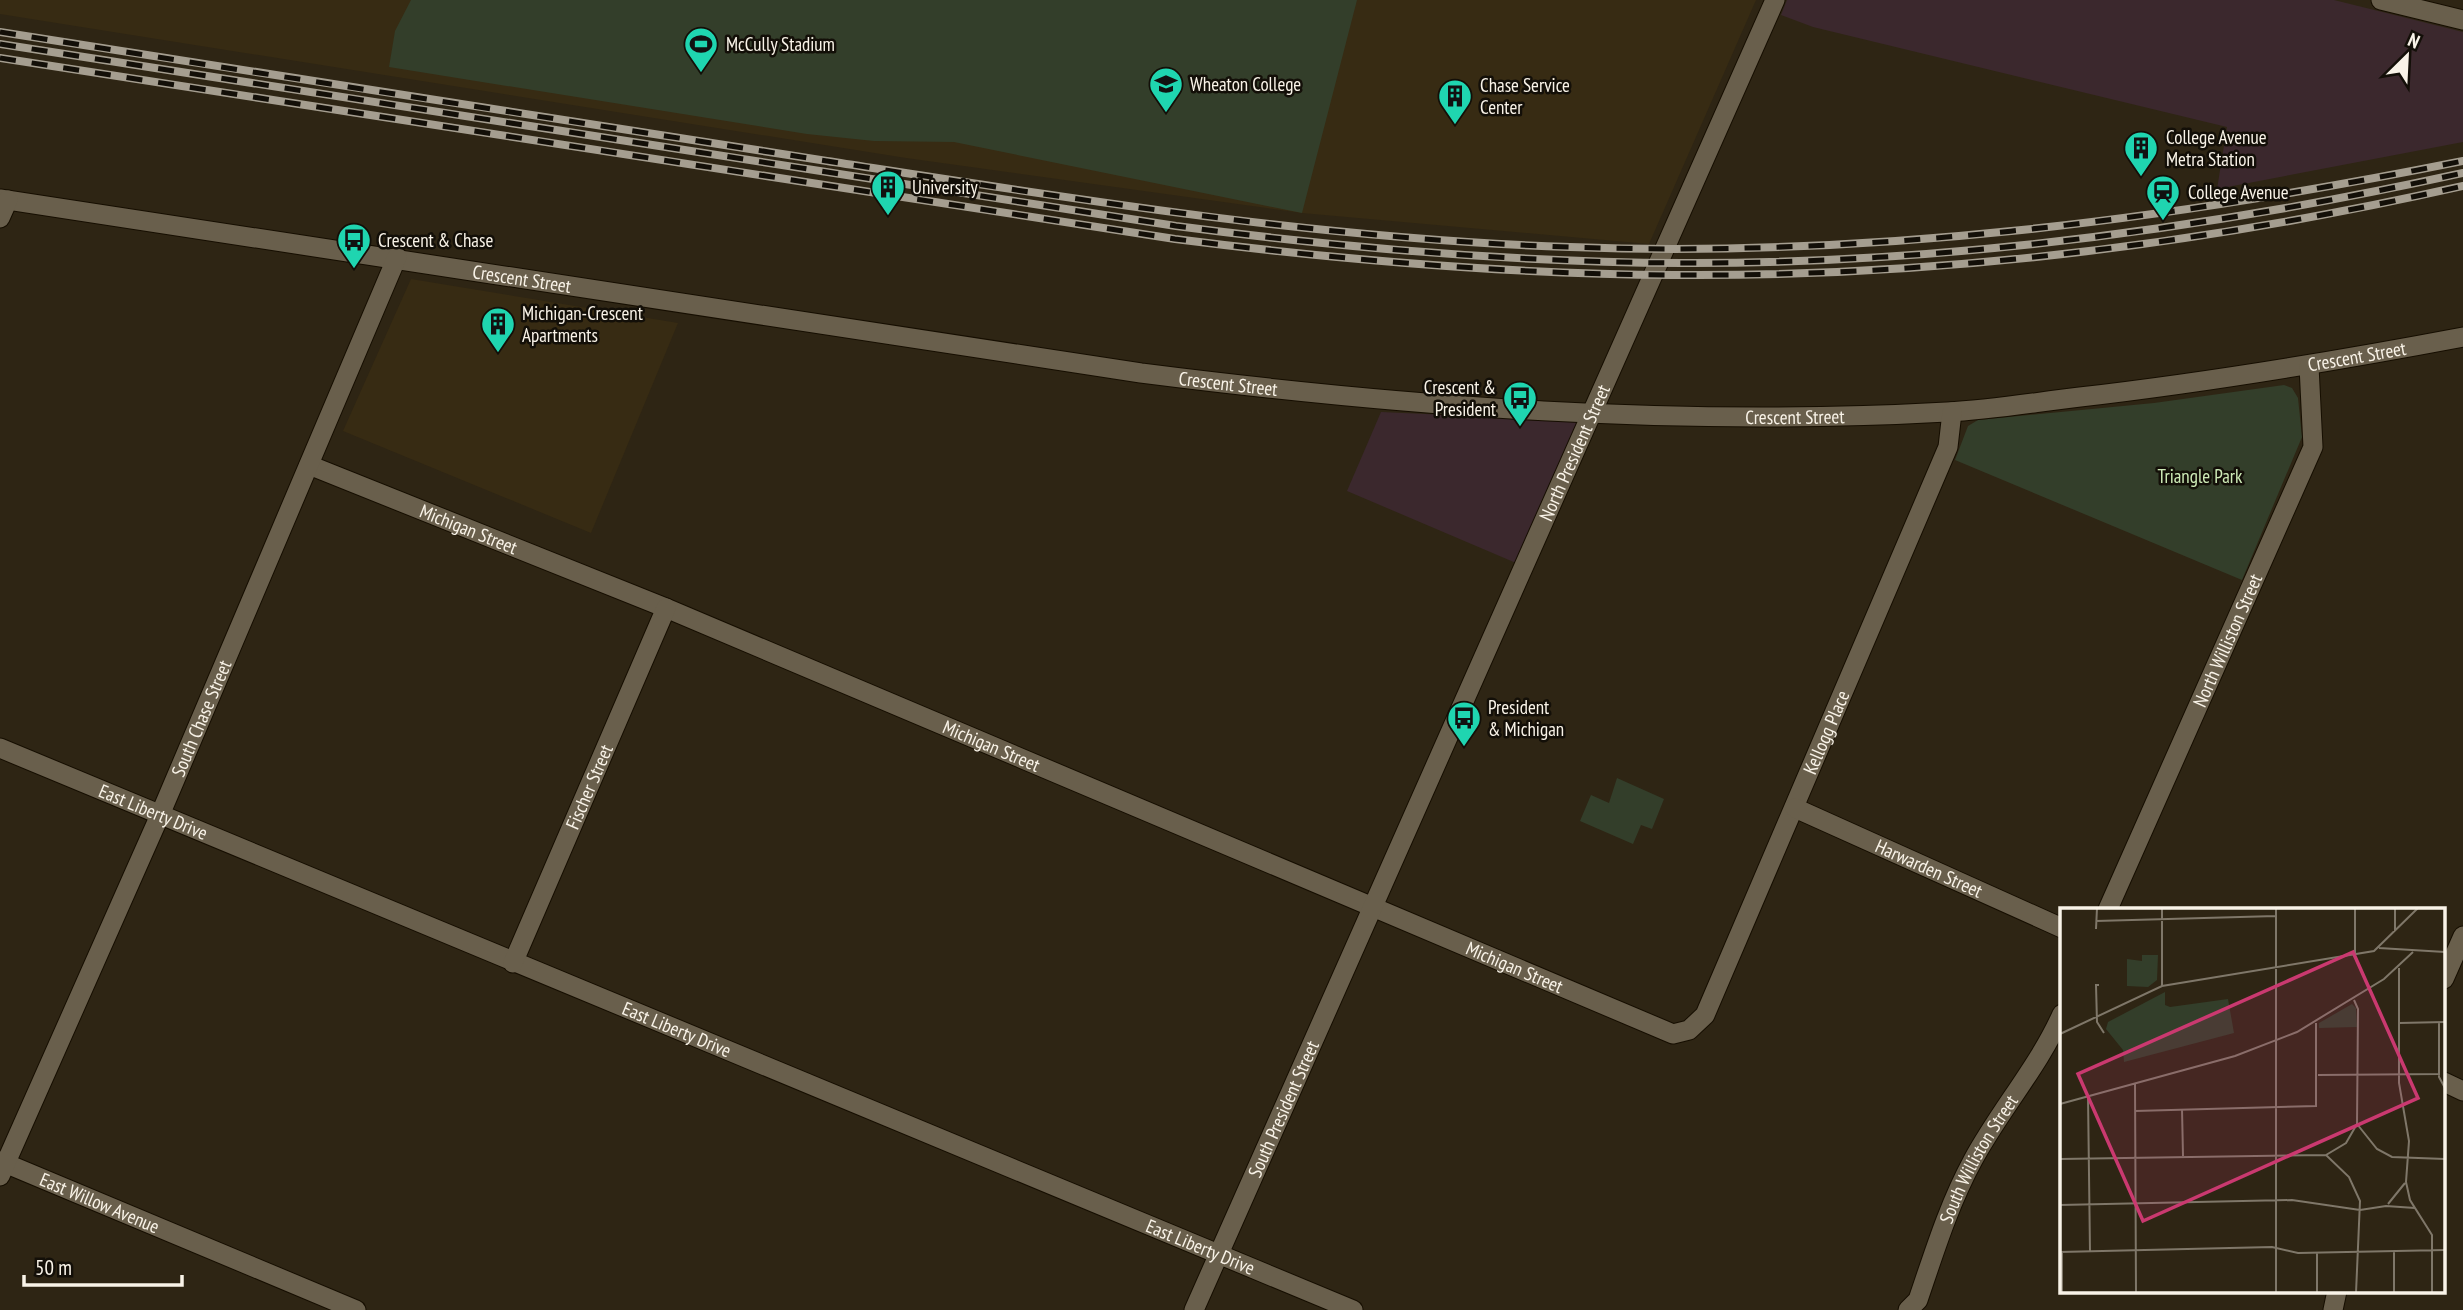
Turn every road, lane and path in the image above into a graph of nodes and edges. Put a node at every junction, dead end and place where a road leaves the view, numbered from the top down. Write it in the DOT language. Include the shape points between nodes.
graph roads {
  1 [pos="1775,0"];
  2 [pos="2381,0"];
  3 [pos="2463,20"];
  4 [pos="3,205"];
  5 [pos="397,257"];
  6 [pos="2463,337"];
  7 [pos="2309,366"];
  8 [pos="1952,412"];
  9 [pos="1591,413"];
  10 [pos="309,465"];
  11 [pos="666,608"];
  12 [pos="0,748"];
  13 [pos="1795,808"];
  14 [pos="160,815"];
  15 [pos="1372,905"];
  16 [pos="2108,908"];
  17 [pos="2060,927"];
  18 [pos="2463,936"];
  19 [pos="513,963"];
  20 [pos="2446,974"];
  21 [pos="2060,1019"];
  22 [pos="1673,1034"];
  23 [pos="2446,1083"];
  24 [pos="2463,1091"];
  25 [pos="2,1167"];
  26 [pos="1218,1255"];
  27 [pos="2337,1292"];
  28 [pos="1915,1307"];
  29 [pos="356,1310"];
  30 [pos="1194,1310"];
  31 [pos="1353,1310"];
  32 [pos="2333,1310"];
  1 -- 9 [label="street, North President Street"];
  2 -- 3 [label="street"];
  4 -- 5 [label="street, Crescent Street"];
  5 -- 9 [label="street, Crescent Street" via="1154,374 1327,394"];
  5 -- 10 [label="street, South Chase Street"];
  6 -- 7 [label="street, Crescent Street"];
  7 -- 8 [label="street, Crescent Street"];
  7 -- 16 [label="street, North Williston Street" via="2313,447"];
  8 -- 9 [label="street, Crescent Street" via="1782,419"];
  8 -- 13 [label="street, Kellogg Place" via="1948,447"];
  9 -- 15 [label="street, North President Street"];
  10 -- 11 [label="street, Michigan Street"];
  10 -- 14 [label="street, South Chase Street"];
  11 -- 15 [label="street, Michigan Street"];
  11 -- 19 [label="street, Fischer Street"];
  12 -- 14 [label="street, East Liberty Drive"];
  13 -- 17 [label="street, Harwarden Street"];
  13 -- 22 [label="street, Kellogg Place" via="1705,1015 1689,1030"];
  14 -- 19 [label="street, East Liberty Drive"];
  14 -- 25 [label="street, South Chase Street"];
  15 -- 22 [label="street, Michigan Street"];
  15 -- 26 [label="street, South President Street"];
  18 -- 20 [label="street"];
  19 -- 26 [label="street, East Liberty Drive"];
  21 -- 28 [label="street, South Williston Street" via="2051,1041 1971,1163"];
  23 -- 24 [label="street"];
  25 -- 29 [label="street, East Willow Avenue"];
  26 -- 30 [label="street, South President Street"];
  26 -- 31 [label="street, East Liberty Drive"];
  27 -- 32 [label="street"];
}
